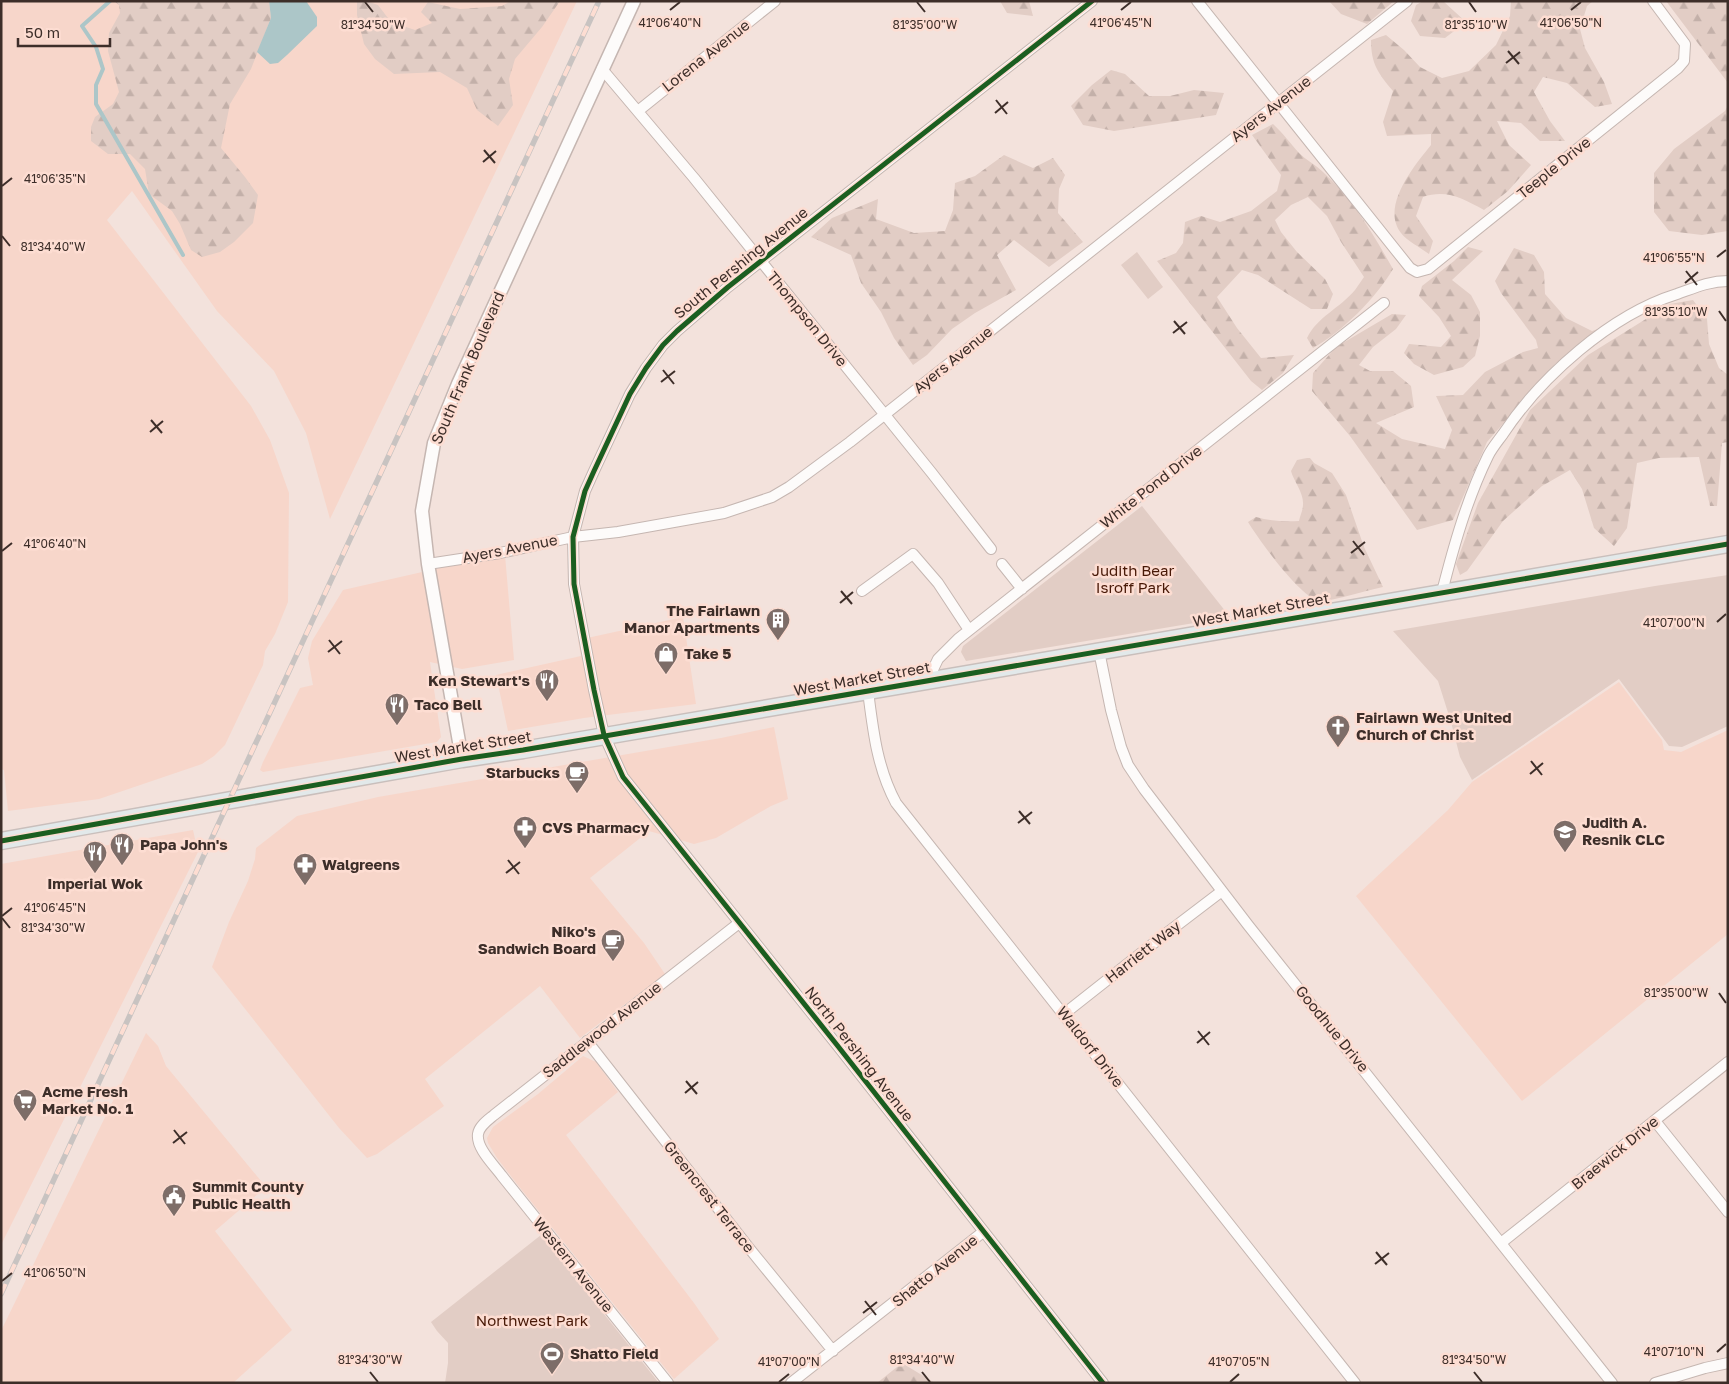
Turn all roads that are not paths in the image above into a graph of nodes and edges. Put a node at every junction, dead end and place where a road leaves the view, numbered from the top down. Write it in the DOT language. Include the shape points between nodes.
graph roads {
  1 [pos="634,1"];
  2 [pos="775,1"];
  3 [pos="1092,1"];
  4 [pos="1197,1"];
  5 [pos="1407,1"];
  6 [pos="1654,1"];
  7 [pos="602,69"];
  8 [pos="1278,103"];
  9 [pos="638,111"];
  10 [pos="760,262"];
  11 [pos="1728,281"];
  12 [pos="1384,303"];
  13 [pos="884,414"];
  14 [pos="573,537"];
  15 [pos="1728,544"];
  16 [pos="991,549"];
  17 [pos="428,564"];
  18 [pos="1002,564"];
  19 [pos="1022,589"];
  20 [pos="862,591"];
  21 [pos="1442,592"];
  22 [pos="969,630"];
  23 [pos="1099,651"];
  24 [pos="928,680"];
  25 [pos="868,691"];
  26 [pos="604,735"];
  27 [pos="462,759"];
  28 [pos="1,840"];
  29 [pos="1222,891"];
  30 [pos="739,924"];
  31 [pos="1064,1014"];
  32 [pos="587,1041"];
  33 [pos="1728,1062"];
  34 [pos="1655,1121"];
  35 [pos="480,1145"];
  36 [pos="1728,1212"];
  37 [pos="983,1232"];
  38 [pos="1501,1242"];
  39 [pos="833,1352"];
  40 [pos="1728,1363"];
  41 [pos="668,1383"];
  42 [pos="791,1383"];
  43 [pos="1103,1383"];
  44 [pos="1355,1383"];
  45 [pos="1612,1383"];
  46 [pos="1655,1383"];
  1 -- 7 [label="street, South Frank Boulevard"];
  2 -- 9 [label="street, Lorena Avenue"];
  3 -- 10 [label="street, South Pershing Avenue"];
  4 -- 8 [label="street"];
  5 -- 8 [label="street, Ayers Avenue"];
  6 -- 8 [label="street, Teeple Drive" via="1685,44 1684,61 1678,68 1422,271 1410,268"];
  7 -- 9 [label="street, Thompson Drive"];
  7 -- 17 [label="street, South Frank Boulevard" via="434,443 422,510"];
  8 -- 13 [label="street, Ayers Avenue"];
  9 -- 10 [label="street, Thompson Drive"];
  10 -- 13 [label="street, Thompson Drive"];
  10 -- 14 [label="street, South Pershing Avenue" via="663,344 646,368 630,394 585,491"];
  11 -- 21 [label="street" via="1704,284 1673,294 1622,320 1561,366 1528,400 1489,455 1464,514"];
  12 -- 19 [label="street, White Pond Drive"];
  13 -- 14 [label="street, Ayers Avenue" via="805,477 764,500 724,513"];
  13 -- 16 [label="street, Thompson Drive"];
  14 -- 17 [label="street, Ayers Avenue"];
  14 -- 26 [label="street, South Pershing Avenue" via="574,584"];
  15 -- 21 [label="main road, West Market Street"];
  17 -- 27 [label="street, South Frank Boulevard"];
  18 -- 19 [label="street"];
  19 -- 22 [label="street, White Pond Drive"];
  20 -- 22 [label="street" via="913,554 938,583"];
  21 -- 23 [label="main road, West Market Street"];
  22 -- 24 [label="street, White Pond Drive" via="938,659"];
  23 -- 24 [label="main road, West Market Street"];
  23 -- 29 [label="street, Goodhue Drive" via="1116,732 1128,765"];
  24 -- 25 [label="main road, West Market Street"];
  25 -- 26 [label="main road, West Market Street"];
  25 -- 31 [label="street, Waldorf Drive" via="880,761 896,803"];
  26 -- 27 [label="main road, West Market Street"];
  26 -- 30 [label="street, North Pershing Avenue" via="622,777"];
  27 -- 28 [label="main road, West Market Street"];
  29 -- 31 [label="street, Harriett Way"];
  29 -- 38 [label="street, Goodhue Drive"];
  30 -- 32 [label="street, Saddlewood Avenue"];
  30 -- 37 [label="street, North Pershing Avenue"];
  31 -- 44 [label="street, Waldorf Drive"];
  32 -- 35 [label="street, Saddlewood Avenue" via="488,1120 478,1134"];
  32 -- 39 [label="street, Greencrest Terrace"];
  33 -- 34 [label="street, Braewick Drive"];
  34 -- 36 [label="street"];
  34 -- 38 [label="street, Braewick Drive"];
  35 -- 41 [label="street, Western Avenue"];
  37 -- 39 [label="street, Shatto Avenue"];
  37 -- 43 [label="street, North Pershing Avenue"];
  38 -- 45 [label="street, Goodhue Drive"];
  39 -- 42 [label="street, Shatto Avenue"];
  40 -- 46 [label="street"];
}
